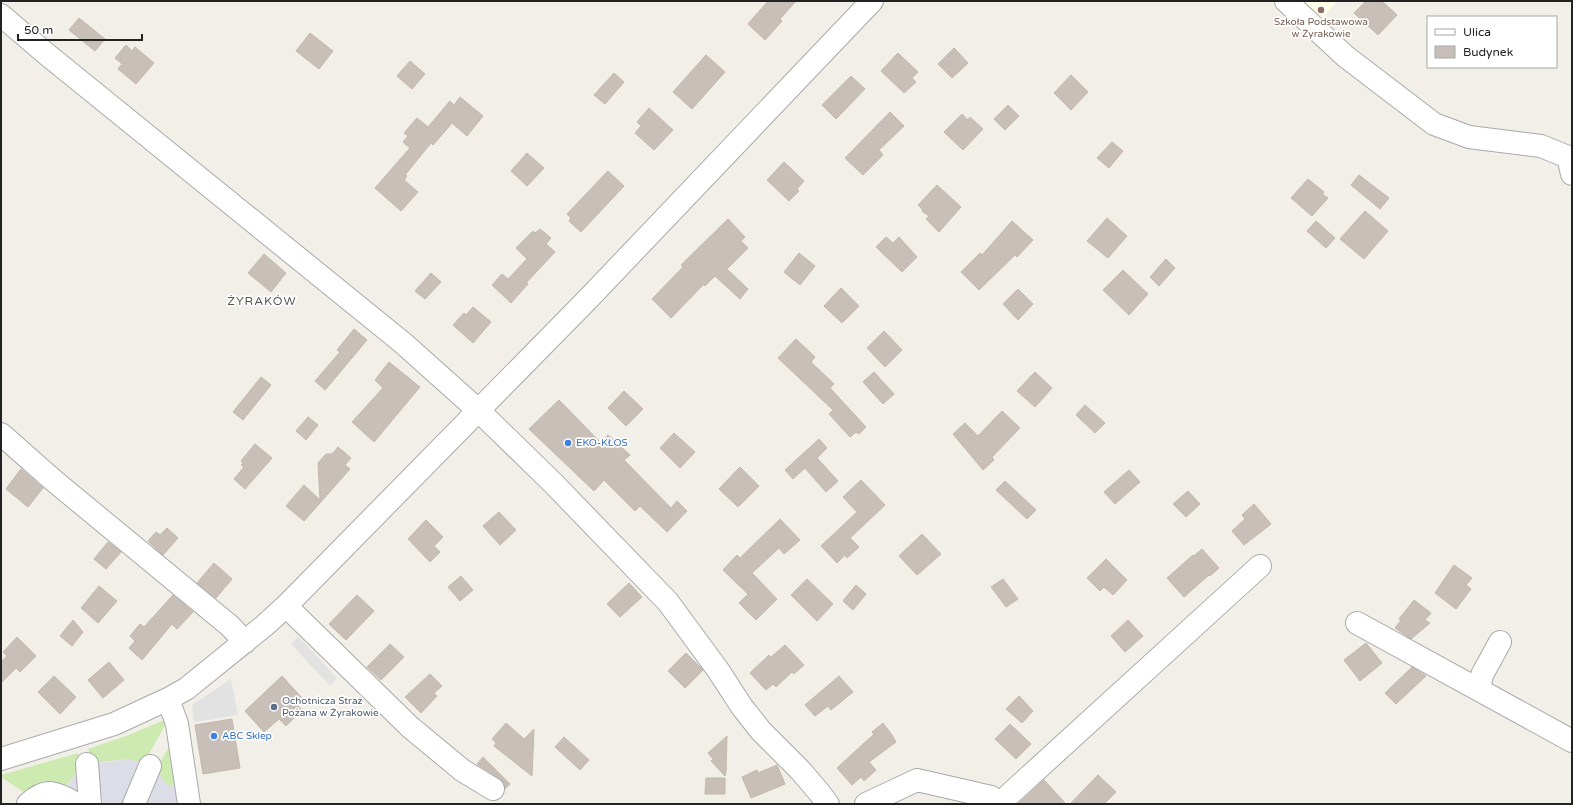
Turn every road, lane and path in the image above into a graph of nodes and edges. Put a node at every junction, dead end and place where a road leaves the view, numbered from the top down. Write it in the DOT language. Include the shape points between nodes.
graph roads {
  1 [pos="872,1"];
  2 [pos="1286,1"];
  3 [pos="1,14"];
  4 [pos="1572,174"];
  5 [pos="479,410"];
  6 [pos="1,434"];
  7 [pos="1260,566"];
  8 [pos="286,606"];
  9 [pos="1357,623"];
  10 [pos="245,642"];
  11 [pos="1500,642"];
  12 [pos="1479,689"];
  13 [pos="168,698"];
  14 [pos="1572,741"];
  15 [pos="1,759"];
  16 [pos="87,764"];
  17 [pos="150,766"];
  18 [pos="493,789"];
  19 [pos="25,802"];
  20 [pos="180,803"];
  21 [pos="76,804"];
  22 [pos="90,804"];
  23 [pos="134,804"];
  24 [pos="828,804"];
  25 [pos="866,804"];
  26 [pos="999,804"];
  1 -- 5 [label="street"];
  2 -- 4 [label="street" via="1345,56 1434,124 1469,137 1541,146 1568,157"];
  3 -- 5 [label="street" via="44,52 403,343"];
  5 -- 8 [label="street"];
  5 -- 24 [label="street" via="668,602 760,731 800,770"];
  6 -- 10 [label="street" via="230,626"];
  7 -- 26 [label="street"];
  8 -- 10 [label="street"];
  8 -- 18 [label="street" via="410,727 462,770"];
  9 -- 12 [label="street"];
  10 -- 13 [label="street" via="186,689"];
  11 -- 12 [label="street" via="1482,674"];
  12 -- 14 [label="street"];
  13 -- 15 [label="street" via="114,724"];
  13 -- 20 [label="street" via="177,724"];
  16 -- 22 [label="street"];
  17 -- 23 [label="street"];
  19 -- 21 [label="street" via="50,792 66,797"];
  25 -- 26 [label="street" via="917,780 991,797"];
}
